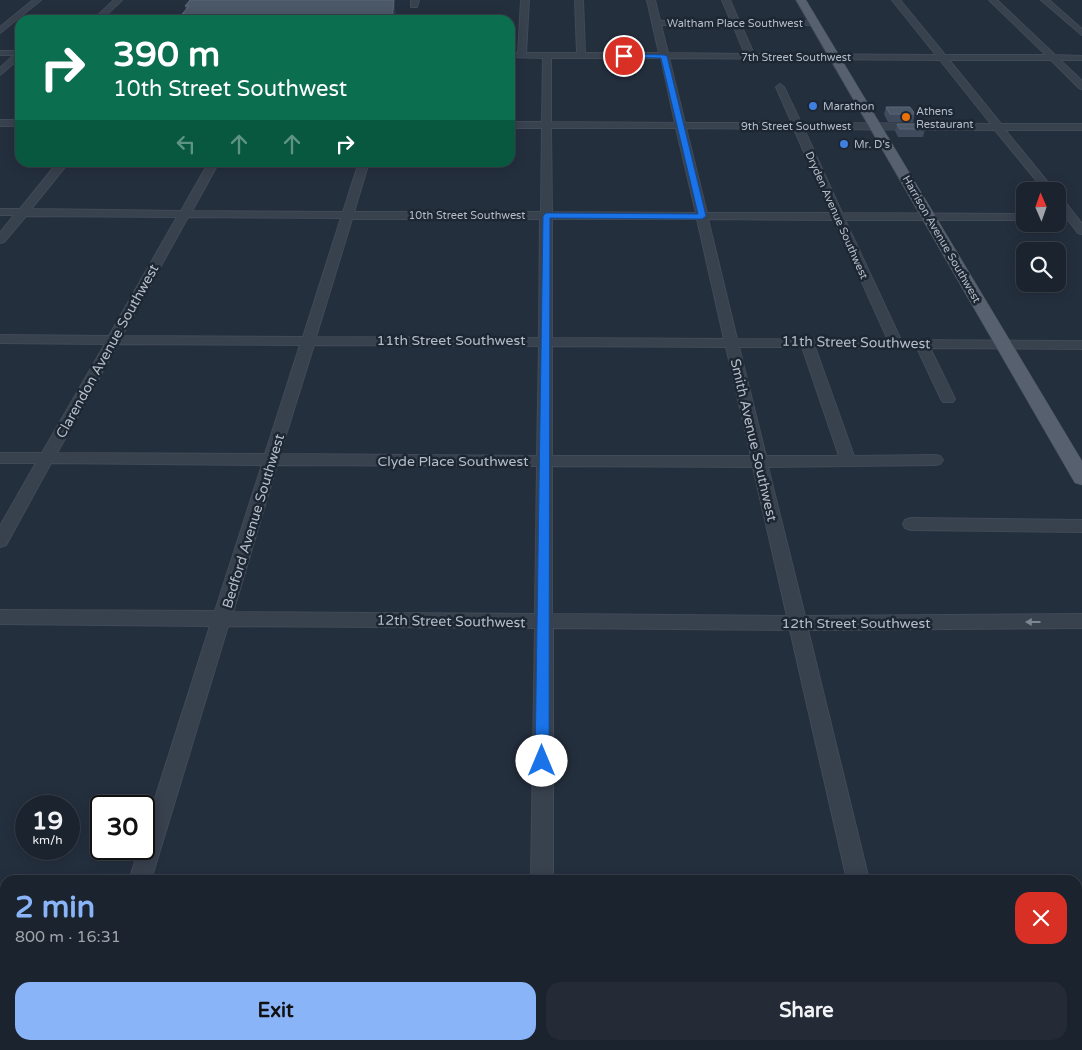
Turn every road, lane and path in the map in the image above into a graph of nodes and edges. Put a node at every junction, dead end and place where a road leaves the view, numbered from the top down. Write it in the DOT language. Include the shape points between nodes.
graph roads {
  1 [pos="37,0"];
  2 [pos="118,0"];
  3 [pos="525,0"];
  4 [pos="579,0"];
  5 [pos="651,0"];
  6 [pos="726,0"];
  7 [pos="801,0"];
  8 [pos="896,0"];
  9 [pos="993,0"];
  10 [pos="1045,0"];
  11 [pos="19,15"];
  12 [pos="102,15"];
  13 [pos="15,18"];
  14 [pos="656,23"];
  15 [pos="736,23"];
  16 [pos="814,23"];
  17 [pos="0,31"];
  18 [pos="1082,33"];
  19 [pos="0,53"];
  20 [pos="15,54"];
  21 [pos="515,56"];
  22 [pos="522,56"];
  23 [pos="547,56"];
  24 [pos="581,56"];
  25 [pos="664,56"];
  26 [pos="751,57"];
  27 [pos="834,57"];
  28 [pos="942,57"];
  29 [pos="15,58"];
  30 [pos="1053,58"];
  31 [pos="1082,58"];
  32 [pos="0,72"];
  33 [pos="1082,86"];
  34 [pos="780,87"];
  35 [pos="0,123"];
  36 [pos="15,123"];
  37 [pos="515,125"];
  38 [pos="547,125"];
  39 [pos="680,126"];
  40 [pos="798,126"];
  41 [pos="875,126"];
  42 [pos="998,126"];
  43 [pos="1082,126"];
  44 [pos="60,167"];
  45 [pos="211,167"];
  46 [pos="362,167"];
  47 [pos="1043,182"];
  48 [pos="1066,208"];
  49 [pos="0,212"];
  50 [pos="23,213"];
  51 [pos="184,214"];
  52 [pos="348,215"];
  53 [pos="546,216"];
  54 [pos="702,216"];
  55 [pos="839,217"];
  56 [pos="929,217"];
  57 [pos="1016,217"];
  58 [pos="1077,218"];
  59 [pos="1082,231"];
  60 [pos="0,240"];
  61 [pos="0,338"];
  62 [pos="114,339"];
  63 [pos="310,340"];
  64 [pos="546,341"];
  65 [pos="731,341"];
  66 [pos="807,342"];
  67 [pos="896,342"];
  68 [pos="921,343"];
  69 [pos="1004,344"];
  70 [pos="1082,344"];
  71 [pos="948,399"];
  72 [pos="0,458"];
  73 [pos="47,458"];
  74 [pos="272,460"];
  75 [pos="936,460"];
  76 [pos="545,461"];
  77 [pos="760,461"];
  78 [pos="848,461"];
  79 [pos="1082,478"];
  80 [pos="911,524"];
  81 [pos="1082,526"];
  82 [pos="0,541"];
  83 [pos="0,617"];
  84 [pos="222,619"];
  85 [pos="1082,621"];
  86 [pos="543,622"];
  87 [pos="797,623"];
  88 [pos="142,875"];
  89 [pos="542,875"];
  90 [pos="857,875"];
  1 -- 11 [label="street"];
  2 -- 12 [label="street"];
  3 -- 22 [label="street"];
  4 -- 24 [label="street"];
  5 -- 14 [label="street, Smith Avenue Southwest"];
  6 -- 15 [label="street"];
  7 -- 16 [label="main road, Harrison Avenue Southwest"];
  8 -- 28 [label="street"];
  9 -- 30 [label="street"];
  10 -- 18 [label="street"];
  13 -- 17 [label="street"];
  14 -- 15 [label="street, Waltham Place Southwest"];
  14 -- 25 [label="street, Smith Avenue Southwest"];
  15 -- 16 [label="street, Waltham Place Southwest"];
  15 -- 26 [label="street"];
  16 -- 27 [label="main road, Harrison Avenue Southwest"];
  19 -- 20 [label="street"];
  21 -- 22 [label="street, 7th Street Southwest"];
  22 -- 23 [label="street, 7th Street Southwest"];
  23 -- 24 [label="street, 7th Street Southwest"];
  23 -- 38 [label="street"];
  24 -- 25 [label="street, 7th Street Southwest"];
  25 -- 26 [label="street, 7th Street Southwest"];
  25 -- 39 [label="street, Smith Avenue Southwest"];
  26 -- 27 [label="street, 7th Street Southwest"];
  27 -- 28 [label="street, 7th Street Southwest"];
  27 -- 41 [label="main road, Harrison Avenue Southwest"];
  28 -- 30 [label="street, 7th Street Southwest"];
  28 -- 42 [label="street"];
  29 -- 32 [label="street"];
  30 -- 31 [label="street, 7th Street Southwest"];
  30 -- 33 [label="street"];
  34 -- 40 [label="street, Dryden Avenue Southwest"];
  35 -- 36 [label="street"];
  37 -- 38 [label="street, 9th Street Southwest"];
  38 -- 39 [label="street, 9th Street Southwest"];
  38 -- 53 [label="street"];
  39 -- 40 [label="street, 9th Street Southwest"];
  39 -- 54 [label="street, Smith Avenue Southwest"];
  40 -- 41 [label="street, 9th Street Southwest"];
  40 -- 55 [label="street, Dryden Avenue Southwest"];
  41 -- 42 [label="street, 9th Street Southwest"];
  41 -- 56 [label="main road, Harrison Avenue Southwest"];
  42 -- 43 [label="street, 9th Street Southwest"];
  42 -- 47 [label="street"];
  44 -- 50 [label="street"];
  45 -- 51 [label="street, Clarendon Avenue Southwest"];
  46 -- 52 [label="street, Bedford Avenue Southwest"];
  48 -- 58 [label="street"];
  49 -- 50 [label="street, 10th Street Southwest"];
  50 -- 51 [label="street, 10th Street Southwest"];
  50 -- 60 [label="street"];
  51 -- 52 [label="street, 10th Street Southwest"];
  51 -- 62 [label="street, Clarendon Avenue Southwest"];
  52 -- 53 [label="street, 10th Street Southwest"];
  52 -- 63 [label="street, Bedford Avenue Southwest"];
  53 -- 54 [label="street, 10th Street Southwest"];
  53 -- 64 [label="street"];
  54 -- 55 [label="street, 10th Street Southwest"];
  54 -- 65 [label="street, Smith Avenue Southwest"];
  55 -- 56 [label="street, 10th Street Southwest"];
  55 -- 67 [label="street, Dryden Avenue Southwest"];
  56 -- 57 [label="street, 10th Street Southwest"];
  56 -- 69 [label="main road, Harrison Avenue Southwest"];
  58 -- 59 [label="street"];
  61 -- 62 [label="street, 11th Street Southwest"];
  62 -- 63 [label="street, 11th Street Southwest"];
  62 -- 73 [label="street, Clarendon Avenue Southwest"];
  63 -- 64 [label="street, 11th Street Southwest"];
  63 -- 74 [label="street, Bedford Avenue Southwest"];
  64 -- 65 [label="street, 11th Street Southwest"];
  64 -- 76 [label="street"];
  65 -- 66 [label="street, 11th Street Southwest"];
  65 -- 77 [label="street, Smith Avenue Southwest"];
  66 -- 67 [label="street, 11th Street Southwest"];
  66 -- 78 [label="street"];
  67 -- 68 [label="street, 11th Street Southwest"];
  68 -- 69 [label="street, 11th Street Southwest"];
  68 -- 71 [label="street"];
  69 -- 70 [label="street, 11th Street Southwest"];
  69 -- 79 [label="main road, Harrison Avenue Southwest"];
  72 -- 73 [label="street, Clyde Place Southwest"];
  73 -- 74 [label="street, Clyde Place Southwest"];
  73 -- 82 [label="street, Clarendon Avenue Southwest"];
  74 -- 76 [label="street, Clyde Place Southwest"];
  74 -- 84 [label="street, Bedford Avenue Southwest"];
  75 -- 78 [label="street, Clyde Place Southwest"];
  76 -- 77 [label="street, Clyde Place Southwest"];
  76 -- 86 [label="street"];
  77 -- 78 [label="street, Clyde Place Southwest"];
  77 -- 87 [label="street, Smith Avenue Southwest"];
  80 -- 81 [label="street"];
  83 -- 84 [label="street, 12th Street Southwest"];
  84 -- 86 [label="street, 12th Street Southwest"];
  84 -- 88 [label="street, Bedford Avenue Southwest"];
  85 -- 87 [label="street, 12th Street Southwest, one-way"];
  86 -- 87 [label="street, 12th Street Southwest"];
  86 -- 89 [label="street"];
  87 -- 90 [label="street, Smith Avenue Southwest"];
}
